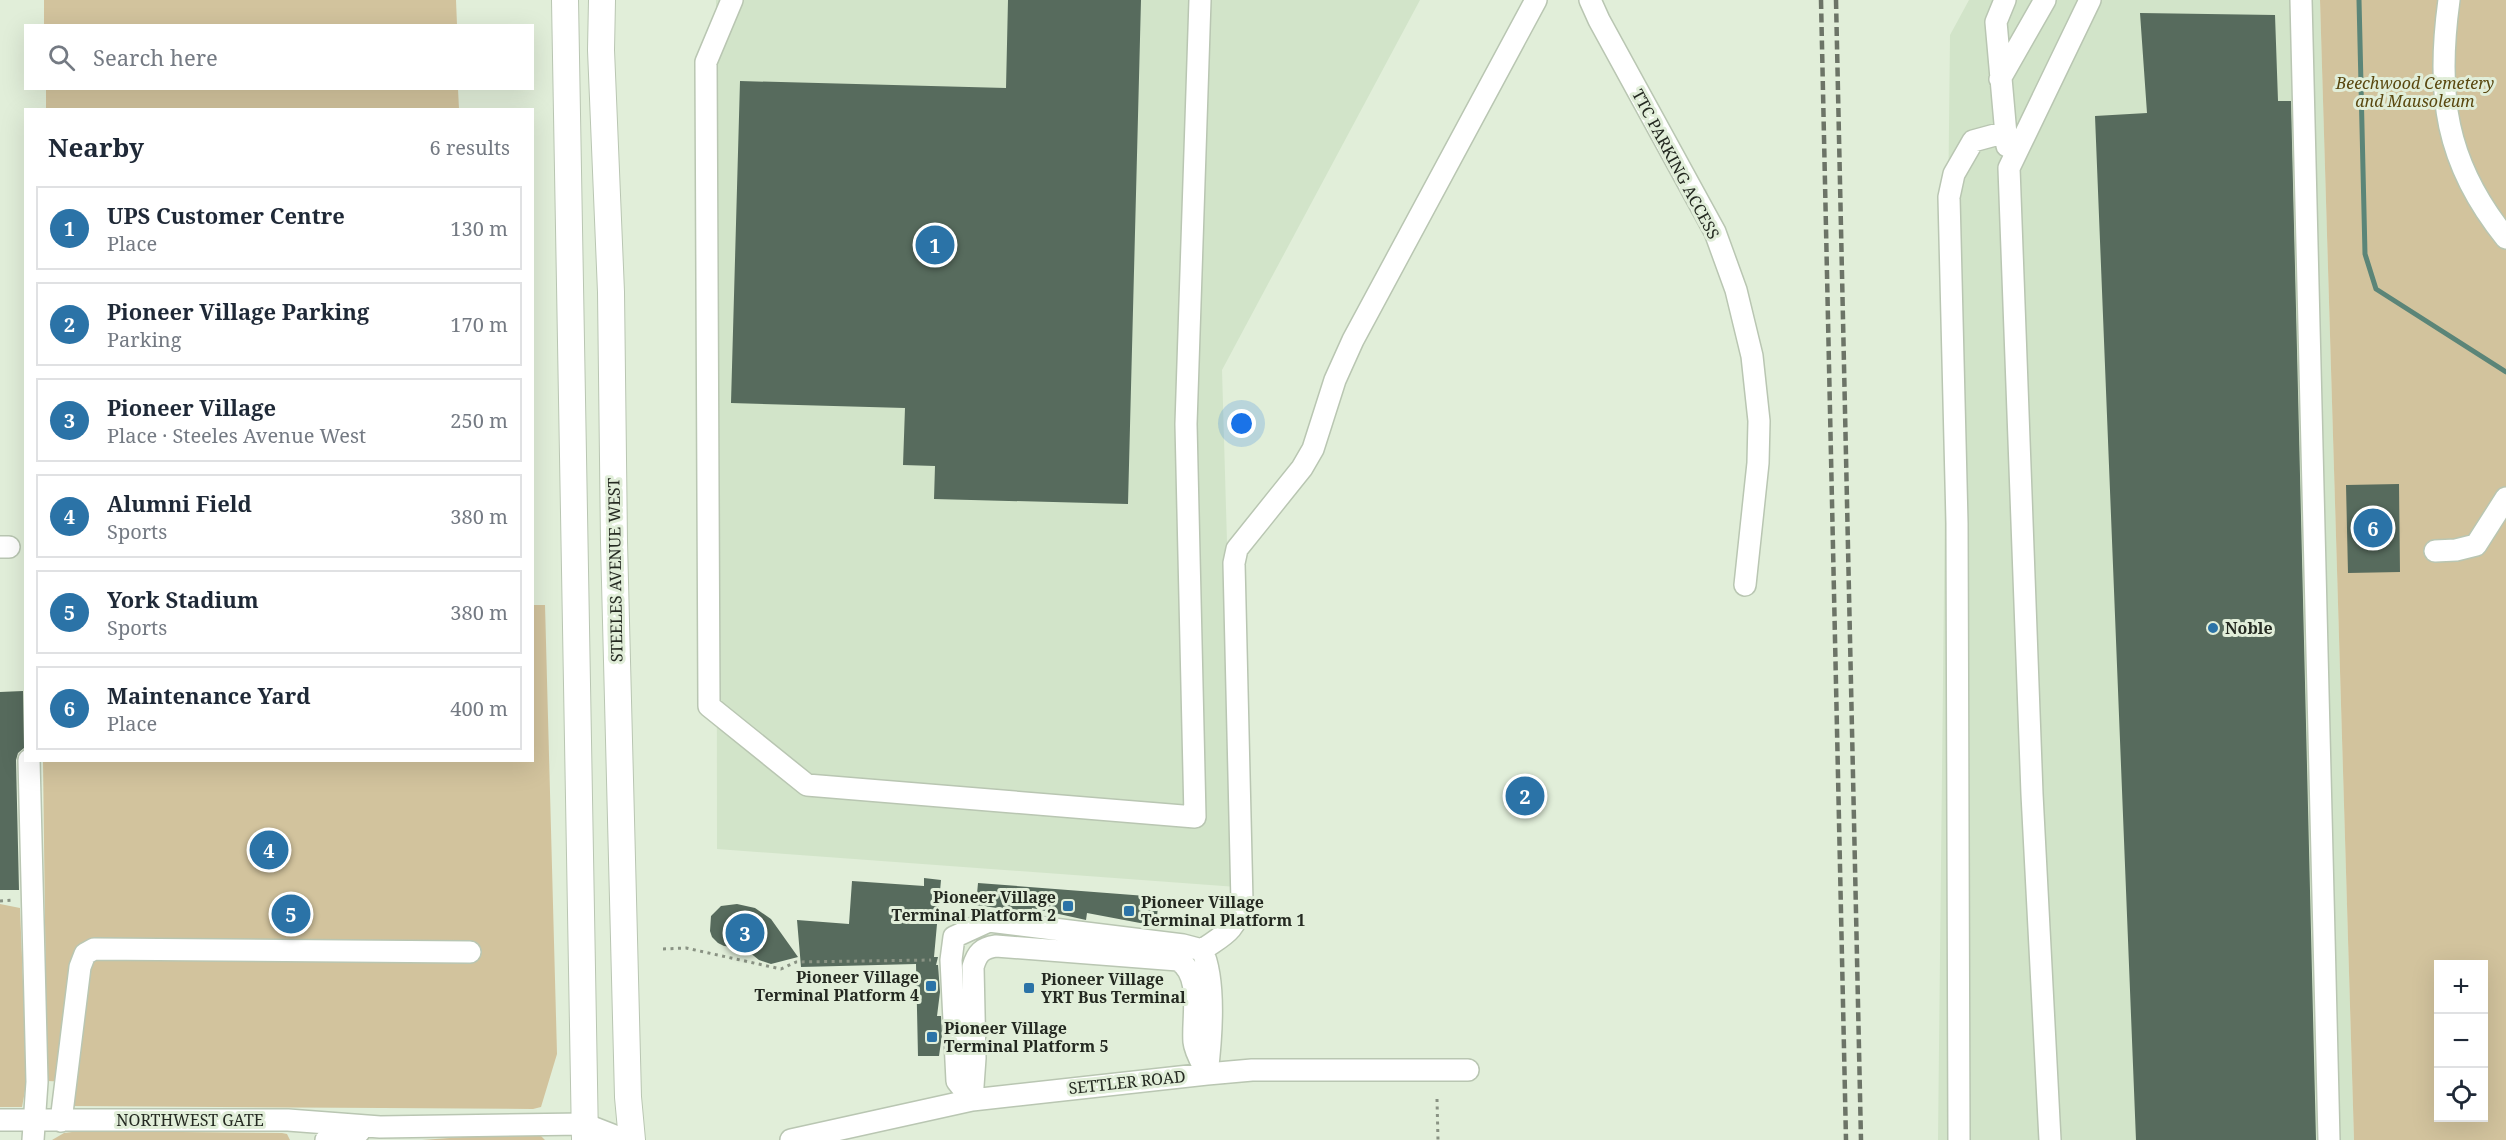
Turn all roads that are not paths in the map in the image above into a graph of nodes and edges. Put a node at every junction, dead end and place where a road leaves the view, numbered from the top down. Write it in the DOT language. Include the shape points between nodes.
graph roads {
  1 [pos="565,0"];
  2 [pos="602,0"];
  3 [pos="732,0"];
  4 [pos="1200,0"];
  5 [pos="1536,0"];
  6 [pos="1590,0"];
  7 [pos="2006,0"];
  8 [pos="2045,0"];
  9 [pos="2090,0"];
  10 [pos="2301,0"];
  11 [pos="2449,0"];
  12 [pos="2000,79"];
  13 [pos="2006,132"];
  14 [pos="2009,168"];
  15 [pos="2506,238"];
  16 [pos="2506,498"];
  17 [pos="2435,551"];
  18 [pos="1745,585"];
  19 [pos="29,762"];
  20 [pos="1202,950"];
  21 [pos="470,952"];
  22 [pos="1468,1070"];
  23 [pos="1207,1074"];
  24 [pos="972,1100"];
  25 [pos="0,1120"];
  26 [pos="61,1121"];
  27 [pos="380,1127"];
  28 [pos="33,1130"];
  29 [pos="584,1132"];
  30 [pos="326,1140"];
  31 [pos="625,1140"];
  32 [pos="632,1140"];
  33 [pos="791,1140"];
  34 [pos="1959,1140"];
  35 [pos="2050,1140"];
  36 [pos="2329,1140"];
  1 -- 29 [label="main road"];
  2 -- 32 [label="main road, STEELES AVENUE WEST"];
  3 -- 4 [label="street" via="706,62 709,705 807,785 1195,817 1186,424"];
  5 -- 20 [label="street" via="1353,340 1335,380 1313,449 1237,549 1234,563 1242,902 1238,921"];
  6 -- 18 [label="street, TTC PARKING ACCESS" via="1715,232 1736,290 1752,356 1759,421"];
  7 -- 12 [label="street" via="1996,22"];
  8 -- 12 [label="street"];
  9 -- 14 [label="street"];
  10 -- 36 [label="street"];
  11 -- 15 [label="street" via="2442,70 2447,123 2467,179 2484,211"];
  12 -- 13 [label="street"];
  13 -- 14 [label="street"];
  13 -- 34 [label="street" via="1973,141 1954,174 1949,197 1957,534"];
  14 -- 35 [label="street" via="2032,794"];
  16 -- 17 [label="street" via="2476,545"];
  19 -- 28 [label="street" via="37,1082"];
  20 -- 23 [label="street" via="1208,968 1211,1030"];
  20 -- 24 [label="street" via="989,921 954,937 951,960 957,1081"];
  21 -- 26 [label="street" via="94,949 84,954 80,967"];
  22 -- 23 [label="street, SETTLER ROAD" via="1252,1070"];
  23 -- 24 [label="street, SETTLER ROAD"];
  23 -- 24 [label="street" via="1194,1045 1192,978 1185,964 1178,960 996,946 983,948 973,967"];
  24 -- 33 [label="street, SETTLER ROAD"];
  25 -- 28 [label="street, NORTHWEST GATE"];
  26 -- 27 [label="street, NORTHWEST GATE" via="288,1120"];
  26 -- 28 [label="street, NORTHWEST GATE"];
  27 -- 29 [label="street, NORTHWEST GATE"];
  27 -- 30 [label="street, NORTHWEST GATE"];
  29 -- 31 [label="street, NORTHWEST GATE"];
}
